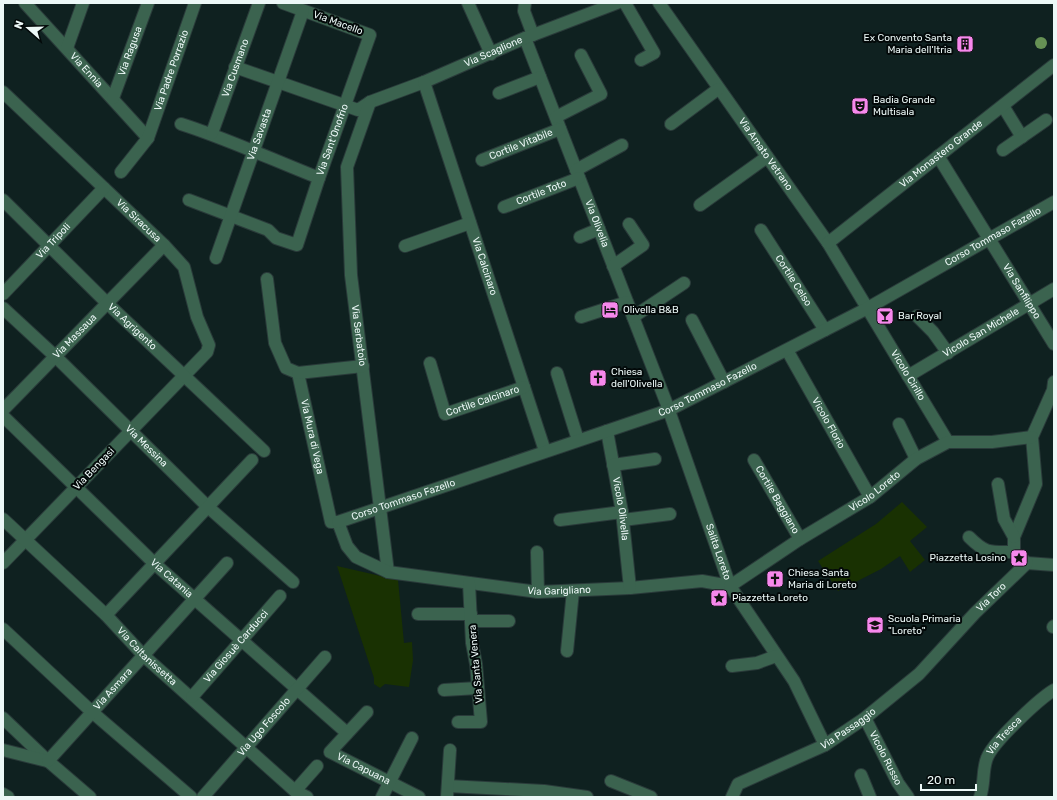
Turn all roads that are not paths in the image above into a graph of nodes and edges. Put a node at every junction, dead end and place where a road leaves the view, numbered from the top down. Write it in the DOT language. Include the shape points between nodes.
graph roads {
  1 [pos="25,3"];
  2 [pos="83,3"];
  3 [pos="148,3"];
  4 [pos="195,3"];
  5 [pos="259,3"];
  6 [pos="282,3"];
  7 [pos="468,3"];
  8 [pos="524,3"];
  9 [pos="617,3"];
  10 [pos="625,3"];
  11 [pos="659,3"];
  12 [pos="604,5"];
  13 [pos="303,11"];
  14 [pos="370,35"];
  15 [pos="529,36"];
  16 [pos="67,48"];
  17 [pos="491,54"];
  18 [pos="581,55"];
  19 [pos="642,60"];
  20 [pos="1054,64"];
  21 [pos="235,67"];
  22 [pos="540,76"];
  23 [pos="424,82"];
  24 [pos="278,83"];
  25 [pos="718,89"];
  26 [pos="3,92"];
  27 [pos="499,93"];
  28 [pos="113,98"];
  29 [pos="370,102"];
  30 [pos="344,106"];
  31 [pos="1003,106"];
  32 [pos="556,117"];
  33 [pos="1046,120"];
  34 [pos="182,124"];
  35 [pos="671,124"];
  36 [pos="560,129"];
  37 [pos="212,134"];
  38 [pos="1022,137"];
  39 [pos="148,138"];
  40 [pos="622,145"];
  41 [pos="1003,150"];
  42 [pos="253,152"];
  43 [pos="938,156"];
  44 [pos="768,157"];
  45 [pos="482,160"];
  46 [pos="121,172"];
  47 [pos="578,174"];
  48 [pos="319,178"];
  49 [pos="104,188"];
  50 [pos="3,200"];
  51 [pos="189,200"];
  52 [pos="1054,202"];
  53 [pos="700,205"];
  54 [pos="504,207"];
  55 [pos="230,216"];
  56 [pos="470,223"];
  57 [pos="629,224"];
  58 [pos="599,230"];
  59 [pos="761,230"];
  60 [pos="580,237"];
  61 [pos="990,239"];
  62 [pos="828,243"];
  63 [pos="49,245"];
  64 [pos="164,245"];
  65 [pos="405,246"];
  66 [pos="216,258"];
  67 [pos="613,266"];
  68 [pos="267,278"];
  69 [pos="684,283"];
  70 [pos="1054,289"];
  71 [pos="3,294"];
  72 [pos="627,302"];
  73 [pos="108,304"];
  74 [pos="1029,304"];
  75 [pos="3,308"];
  76 [pos="866,308"];
  77 [pos="633,316"];
  78 [pos="918,316"];
  79 [pos="581,317"];
  80 [pos="692,320"];
  81 [pos="825,330"];
  82 [pos="1054,344"];
  83 [pos="787,350"];
  84 [pos="948,353"];
  85 [pos="56,357"];
  86 [pos="430,363"];
  87 [pos="363,366"];
  88 [pos="298,373"];
  89 [pos="557,373"];
  90 [pos="185,374"];
  91 [pos="908,376"];
  92 [pos="724,382"];
  93 [pos="1054,382"];
  94 [pos="524,387"];
  95 [pos="3,410"];
  96 [pos="669,410"];
  97 [pos="3,416"];
  98 [pos="899,424"];
  99 [pos="131,430"];
  100 [pos="607,431"];
  101 [pos="1032,437"];
  102 [pos="578,440"];
  103 [pos="948,442"];
  104 [pos="264,451"];
  105 [pos="545,451"];
  106 [pos="655,459"];
  107 [pos="916,459"];
  108 [pos="252,460"];
  109 [pos="754,460"];
  110 [pos="613,465"];
  111 [pos="998,484"];
  112 [pos="76,487"];
  113 [pos="870,497"];
  114 [pos="208,507"];
  115 [pos="381,508"];
  116 [pos="670,514"];
  117 [pos="623,516"];
  118 [pos="3,519"];
  119 [pos="560,520"];
  120 [pos="338,522"];
  121 [pos="969,537"];
  122 [pos="1014,537"];
  123 [pos="25,539"];
  124 [pos="800,539"];
  125 [pos="537,552"];
  126 [pos="1008,552"];
  127 [pos="3,563"];
  128 [pos="227,563"];
  129 [pos="1027,563"];
  130 [pos="155,564"];
  131 [pos="1054,565"];
  132 [pos="388,572"];
  133 [pos="293,582"];
  134 [pos="469,583"];
  135 [pos="730,586"];
  136 [pos="630,588"];
  137 [pos="573,591"];
  138 [pos="538,592"];
  139 [pos="280,596"];
  140 [pos="194,599"];
  141 [pos="418,614"];
  142 [pos="106,615"];
  143 [pos="472,617"];
  144 [pos="509,621"];
  145 [pos="3,629"];
  146 [pos="951,639"];
  147 [pos="241,640"];
  148 [pos="567,651"];
  149 [pos="144,656"];
  150 [pos="776,656"];
  151 [pos="325,657"];
  152 [pos="732,666"];
  153 [pos="478,688"];
  154 [pos="298,690"];
  155 [pos="444,690"];
  156 [pos="1054,690"];
  157 [pos="192,697"];
  158 [pos="92,712"];
  159 [pos="367,712"];
  160 [pos="3,718"];
  161 [pos="864,718"];
  162 [pos="458,722"];
  163 [pos="347,733"];
  164 [pos="412,738"];
  165 [pos="825,745"];
  166 [pos="248,747"];
  167 [pos="3,750"];
  168 [pos="450,750"];
  169 [pos="48,761"];
  170 [pos="317,766"];
  171 [pos="861,775"];
  172 [pos="611,781"];
  173 [pos="390,783"];
  174 [pos="294,791"];
  175 [pos="447,792"];
  176 [pos="3,794"];
  177 [pos="8,797"];
  178 [pos="90,797"];
  179 [pos="192,797"];
  180 [pos="202,797"];
  181 [pos="307,797"];
  182 [pos="382,797"];
  183 [pos="419,797"];
  184 [pos="587,797"];
  185 [pos="651,797"];
  186 [pos="732,797"];
  187 [pos="870,797"];
  188 [pos="908,797"];
  189 [pos="980,797"];
  1 -- 16 [label="street, Via Ennia"];
  2 -- 16 [label="street"];
  3 -- 28 [label="street, Via Ragusa"];
  4 -- 39 [label="street, Via Padre Porrazio"];
  5 -- 21 [label="street, Via Cusmano"];
  6 -- 13 [label="street, Via Macello"];
  7 -- 17 [label="street"];
  8 -- 15 [label="street, Via Olivelia"];
  9 -- 12 [label="street, Via Scaglione"];
  10 -- 19 [label="street" via="654,53"];
  11 -- 25 [label="street, Via Amato Vetrano"];
  12 -- 15 [label="street, Via Scaglione"];
  13 -- 14 [label="street, Via Macello"];
  13 -- 24 [label="street, Via Savasta"];
  14 -- 30 [label="street, Via Sant'Onofrio"];
  15 -- 17 [label="street, Via Scaglione"];
  15 -- 22 [label="street, Via Olivelia"];
  16 -- 28 [label="street, Via Ennia"];
  17 -- 23 [label="street, Via Scaglione"];
  18 -- 32 [label="street" via="601,94"];
  20 -- 31 [label="street, Via Monastero Grande"];
  21 -- 24 [label="street, Via Scaglione"];
  21 -- 37 [label="street, Via Cusmano"];
  22 -- 27 [label="street"];
  22 -- 32 [label="street, Via Olivelia"];
  23 -- 29 [label="street, Via Scaglione"];
  23 -- 56 [label="street, Via Calcinaro"];
  24 -- 30 [label="street, Via Scaglione"];
  24 -- 42 [label="street, Via Savasta"];
  25 -- 35 [label="street"];
  25 -- 44 [label="street, Via Amato Vetrano"];
  26 -- 49 [label="street, Via Siracusa"];
  28 -- 39 [label="street, Via Ennia"];
  29 -- 30 [label="street, Via Scaglione" via="358,110"];
  29 -- 87 [label="street, Via Serbatoio" via="347,167 351,274"];
  30 -- 48 [label="street, Via Sant'Onofrio"];
  31 -- 38 [label="street"];
  31 -- 43 [label="street, Via Monastero Grande"];
  32 -- 36 [label="street, Via Olivelia"];
  33 -- 38 [label="street"];
  34 -- 37 [label="street"];
  36 -- 45 [label="street, Cortile Vitabile"];
  36 -- 47 [label="street, Via Olivelia"];
  37 -- 42 [label="street"];
  38 -- 41 [label="street"];
  39 -- 46 [label="street, Via Padre Porrazio"];
  40 -- 47 [label="street, Cortile Toto"];
  42 -- 48 [label="street"];
  42 -- 55 [label="street, Via Savasta"];
  43 -- 61 [label="street, Via Sanfilippo"];
  43 -- 62 [label="street, Via Monastero Grande"];
  44 -- 53 [label="street"];
  44 -- 62 [label="street, Via Amato Vetrano"];
  47 -- 54 [label="street, Cortile Toto"];
  47 -- 58 [label="street, Via Olivelia"];
  48 -- 55 [label="street, Via Sant'Onofrio" via="297,245 276,238 268,230"];
  49 -- 63 [label="street, Via Tripoli"];
  49 -- 64 [label="street, Via Siracusa"];
  50 -- 63 [label="street, Via Agrigento"];
  51 -- 55 [label="street"];
  52 -- 61 [label="street, Corso Tommaso Fazello"];
  55 -- 66 [label="street, Via Savasta"];
  56 -- 65 [label="street"];
  56 -- 94 [label="street, Via Calcinaro"];
  57 -- 67 [label="street" via="643,246"];
  58 -- 60 [label="street"];
  58 -- 67 [label="street, Via Olivelia"];
  59 -- 81 [label="street, Cortile Celso"];
  61 -- 74 [label="street, Via Sanfilippo"];
  61 -- 76 [label="street, Corso Tommaso Fazello"];
  62 -- 76 [label="street, Via Amato Vetrano"];
  63 -- 71 [label="street, Via Tripoli"];
  63 -- 73 [label="street, Via Agrigento"];
  64 -- 73 [label="street, Via Massaua"];
  64 -- 90 [label="street, Via Siracusa" via="184,267 197,317 209,345 207,352"];
  67 -- 72 [label="street, Via Olivelia"];
  68 -- 88 [label="street" via="275,343 286,368"];
  69 -- 77 [label="street"];
  70 -- 74 [label="street, Vicolo San Michele"];
  72 -- 77 [label="street, Via Olivelia"];
  72 -- 79 [label="street"];
  73 -- 85 [label="street, Via Massaua"];
  73 -- 90 [label="street, Via Agrigento"];
  74 -- 82 [label="street, Via Sanfilippo"];
  74 -- 84 [label="street, Vicolo San Michele"];
  75 -- 85 [label="street, Via Messina"];
  76 -- 81 [label="street, Corso Tommaso Fazello"];
  76 -- 91 [label="street, Vicolo Cirillo"];
  77 -- 96 [label="street, Via Olivelia"];
  78 -- 84 [label="street"];
  80 -- 92 [label="street"];
  81 -- 83 [label="street, Corso Tommaso Fazello"];
  83 -- 92 [label="street, Corso Tommaso Fazello"];
  83 -- 113 [label="street, Vicolo Florio"];
  84 -- 91 [label="street, Vicolo San Michele"];
  85 -- 95 [label="street, Via Massaua"];
  85 -- 99 [label="street, Via Messina"];
  86 -- 94 [label="street, Cortile Calcinaro" via="445,414"];
  87 -- 88 [label="street"];
  87 -- 115 [label="street, Via Serbatoio"];
  88 -- 120 [label="street, Via Mura di Vega" via="331,522"];
  89 -- 102 [label="street"];
  90 -- 99 [label="street, Via Bengasi"];
  90 -- 104 [label="street, Via Agrigento"];
  91 -- 103 [label="street, Vicolo Cirillo"];
  92 -- 96 [label="street, Corso Tommaso Fazello"];
  93 -- 101 [label="street" via="1053,390"];
  94 -- 105 [label="street, Via Calcinaro"];
  96 -- 100 [label="street, Corso Tommaso Fazello"];
  96 -- 135 [label="street, Salita Loreto"];
  97 -- 112 [label="street, Via Catania"];
  98 -- 107 [label="street"];
  99 -- 112 [label="street, Via Bengasi"];
  99 -- 114 [label="street, Via Messina"];
  100 -- 102 [label="street, Corso Tommaso Fazello"];
  100 -- 110 [label="street, Vicolo Olivella"];
  101 -- 103 [label="street, Vicolo Loreto" via="992,442"];
  101 -- 122 [label="street" via="1036,484"];
  102 -- 105 [label="street, Corso Tommaso Fazello"];
  103 -- 107 [label="street, Vicolo Loreto"];
  105 -- 115 [label="street, Corso Tommaso Fazello"];
  106 -- 110 [label="street"];
  107 -- 113 [label="street, Vicolo Loreto"];
  108 -- 114 [label="street"];
  109 -- 124 [label="street, Cortile Baggiano"];
  110 -- 117 [label="street, Vicolo Olivella"];
  111 -- 122 [label="street" via="1004,519"];
  112 -- 123 [label="street, Via Bengasi"];
  112 -- 130 [label="street, Via Catania"];
  113 -- 124 [label="street, Vicolo Loreto"];
  114 -- 130 [label="street"];
  114 -- 133 [label="street, Via Messina"];
  115 -- 120 [label="street, Corso Tommaso Fazello"];
  115 -- 132 [label="street, Via Serbatoio"];
  116 -- 117 [label="street"];
  117 -- 119 [label="street"];
  117 -- 136 [label="street, Vicolo Olivella"];
  118 -- 123 [label="street, Via Caltanissetta"];
  120 -- 132 [label="street, Via Mura di Vega" via="347,546 356,557"];
  121 -- 126 [label="street" via="982,550"];
  122 -- 126 [label="street"];
  123 -- 127 [label="street, Via Bengasi"];
  123 -- 142 [label="street, Via Caltanissetta"];
  124 -- 135 [label="street, Vicolo Loreto"];
  125 -- 138 [label="street"];
  126 -- 129 [label="street"];
  128 -- 140 [label="street, Via Asmara"];
  129 -- 131 [label="street"];
  129 -- 146 [label="street, Via Toro"];
  130 -- 140 [label="street, Via Catania"];
  130 -- 142 [label="street"];
  132 -- 134 [label="street, Via Garigliano"];
  134 -- 138 [label="street, Via Garigliano"];
  134 -- 143 [label="street, Via Santa Venera"];
  135 -- 136 [label="street, Via Garigliano" via="702,581"];
  135 -- 150 [label="street, Salita Loreto"];
  136 -- 137 [label="street, Via Garigliano"];
  137 -- 138 [label="street, Via Garigliano"];
  137 -- 148 [label="street"];
  139 -- 147 [label="street, Via Giosuè Carducci"];
  140 -- 147 [label="street, Via Catania"];
  140 -- 149 [label="street, Via Asmara"];
  141 -- 143 [label="street"];
  142 -- 149 [label="street, Via Caltanissetta"];
  143 -- 144 [label="street"];
  143 -- 153 [label="street, Via Santa Venera" via="472,643"];
  145 -- 158 [label="street"];
  146 -- 161 [label="street, Via Passaggio" via="919,674"];
  147 -- 154 [label="street, Via Catania"];
  147 -- 157 [label="street, Via Giosuè Carducci"];
  149 -- 157 [label="street, Via Caltanissetta"];
  149 -- 158 [label="street, Via Asmara"];
  150 -- 152 [label="street" via="757,663"];
  150 -- 165 [label="street, Salita Loreto" via="794,681"];
  151 -- 154 [label="street, Via Ugo Foscolo"];
  153 -- 155 [label="street"];
  153 -- 162 [label="street, Via Santa Venera" via="481,722"];
  154 -- 163 [label="street, Via Catania"];
  154 -- 166 [label="street, Via Ugo Foscolo"];
  156 -- 189 [label="street, Via Tresca" via="1011,727 987,757"];
  157 -- 166 [label="street, Via Caltanissetta"];
  158 -- 169 [label="street, Via Asmara"];
  158 -- 179 [label="street"];
  159 -- 163 [label="street"];
  160 -- 169 [label="street"];
  161 -- 165 [label="street, Via Passaggio"];
  161 -- 188 [label="street, Vicolo Russo"];
  163 -- 173 [label="street, Via Capuana" via="330,752"];
  164 -- 173 [label="street"];
  165 -- 186 [label="street, Via Passaggio" via="738,784"];
  166 -- 174 [label="street, Via Caltanissetta"];
  166 -- 180 [label="street, Via Ugo Foscolo"];
  167 -- 169 [label="street"];
  168 -- 175 [label="street"];
  169 -- 178 [label="street"];
  170 -- 174 [label="street"];
  171 -- 187 [label="street"];
  172 -- 185 [label="street"];
  173 -- 182 [label="street"];
  173 -- 183 [label="street, Via Capuana"];
  174 -- 181 [label="street, Via Caltanissetta"];
  175 -- 184 [label="street" via="544,791"];
  176 -- 177 [label="street"];
}
